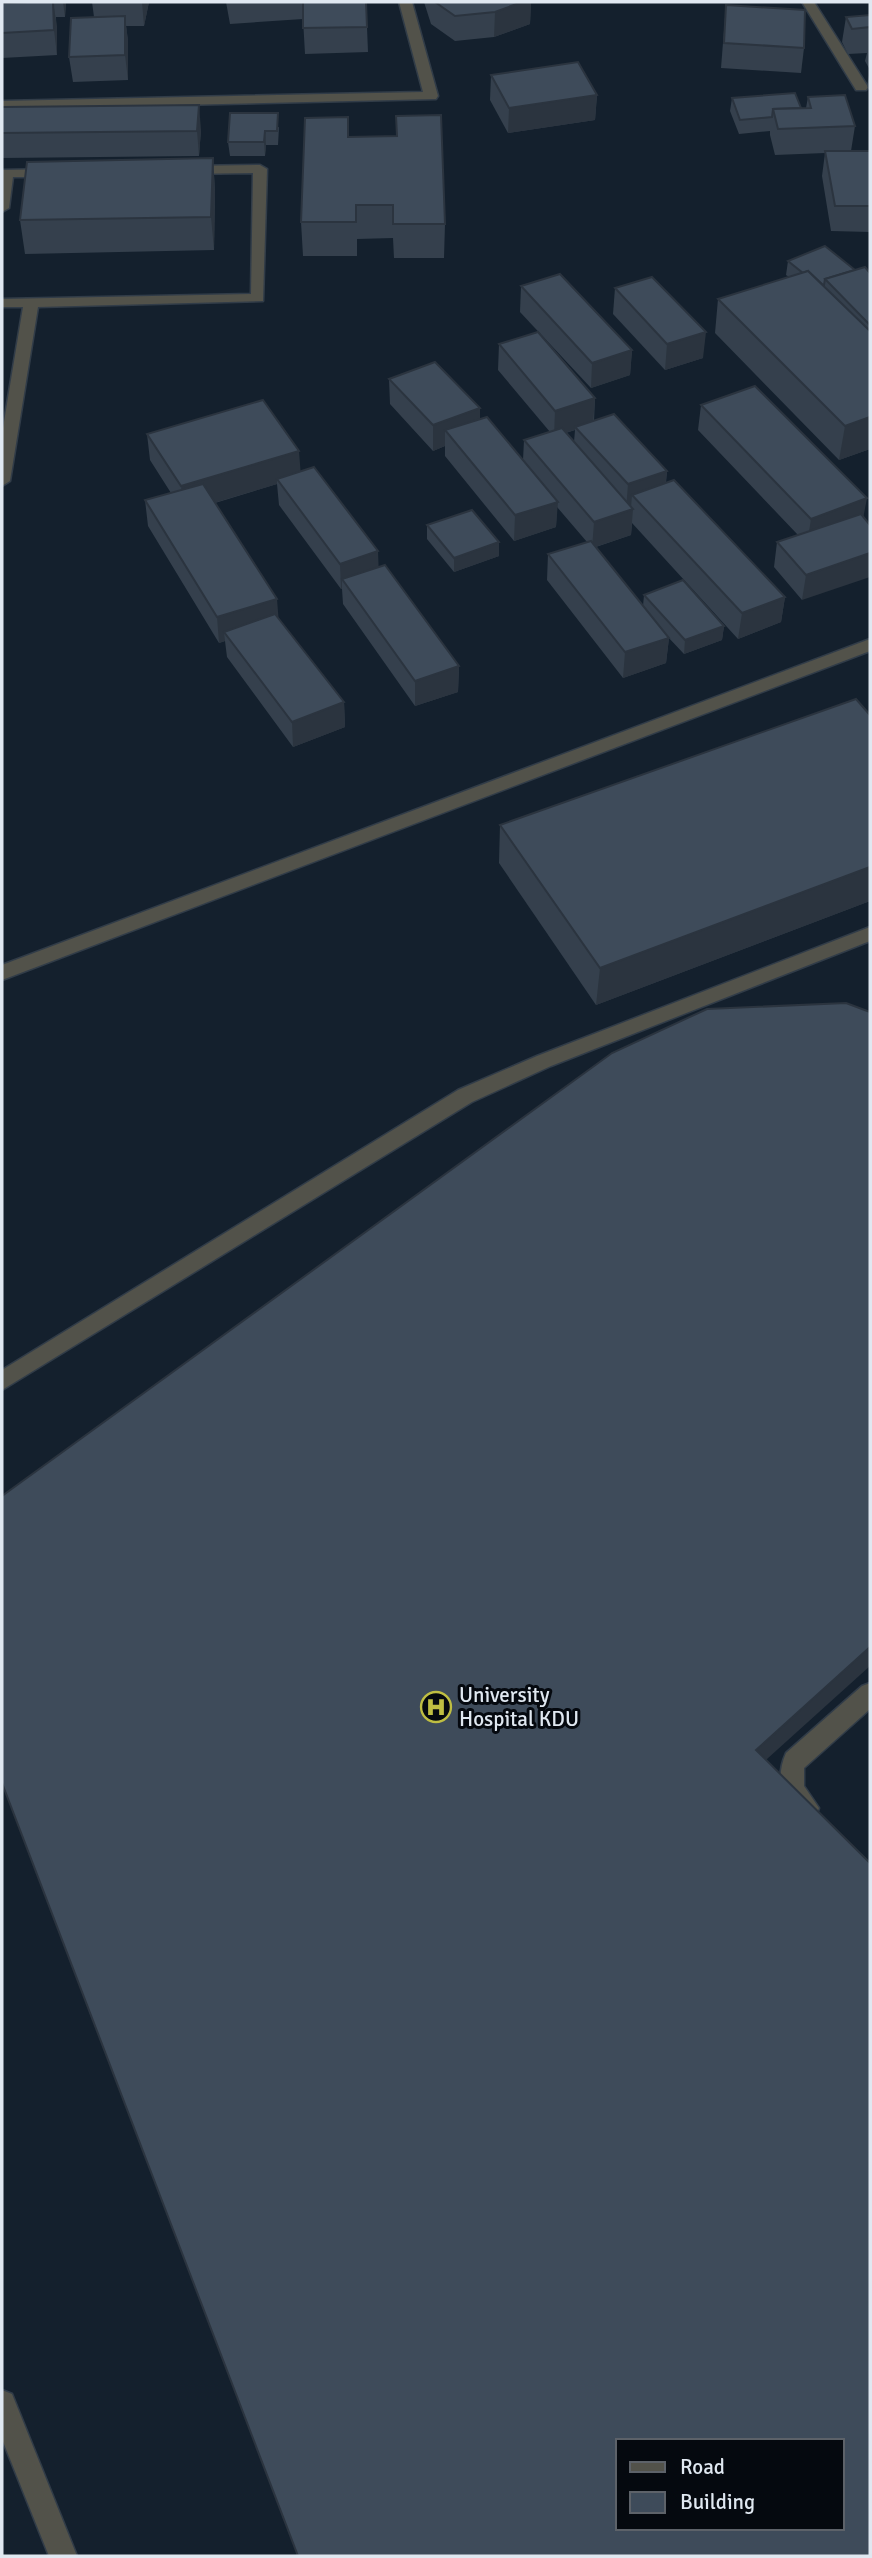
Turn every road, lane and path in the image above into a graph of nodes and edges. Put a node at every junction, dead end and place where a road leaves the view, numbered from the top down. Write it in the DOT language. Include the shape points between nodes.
graph roads {
  1 [pos="405,2"];
  2 [pos="808,2"];
  3 [pos="861,87"];
  4 [pos="2,105"];
  5 [pos="167,170"];
  6 [pos="73,172"];
  7 [pos="2,208"];
  8 [pos="30,302"];
  9 [pos="2,303"];
  10 [pos="2,481"];
  11 [pos="870,645"];
  12 [pos="870,934"];
  13 [pos="2,973"];
  14 [pos="2,1381"];
  15 [pos="870,1694"];
  16 [pos="824,1825"];
  17 [pos="2,2404"];
  18 [pos="64,2556"];
  1 -- 4 [label="street" via="431,96"];
  2 -- 3 [label="street"];
  5 -- 8 [label="street" via="260,169 258,298"];
  6 -- 7 [label="street" via="6,173"];
  8 -- 9 [label="street"];
  8 -- 10 [label="street"];
  11 -- 13 [label="street"];
  12 -- 14 [label="street" via="465,1096"];
  15 -- 16 [label="street" via="794,1761 789,1776 797,1798"];
  17 -- 18 [label="street"];
}
